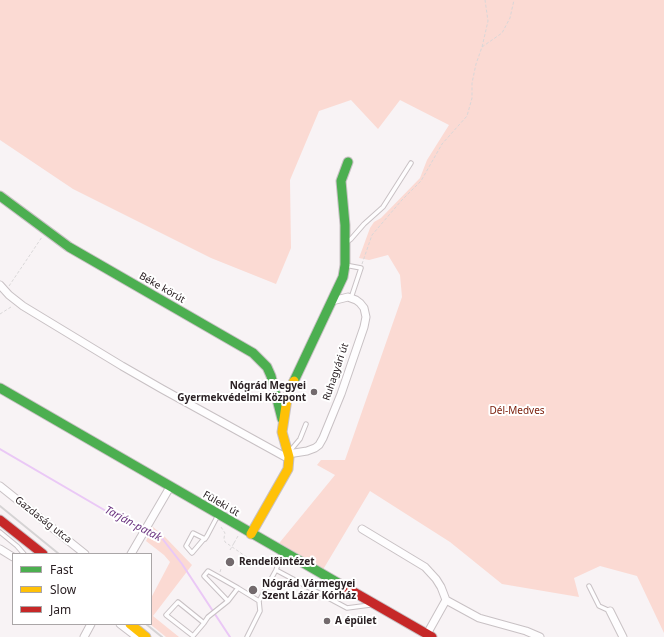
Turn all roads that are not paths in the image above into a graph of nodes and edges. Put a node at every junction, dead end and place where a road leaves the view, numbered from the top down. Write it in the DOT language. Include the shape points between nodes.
graph roads {
  1 [pos="348,162"];
  2 [pos="411,163"];
  3 [pos="0,196"];
  4 [pos="345,243"];
  5 [pos="344,265"];
  6 [pos="0,285"];
  7 [pos="351,298"];
  8 [pos="332,301"];
  9 [pos="0,388"];
  10 [pos="283,421"];
  11 [pos="306,424"];
  12 [pos="288,456"];
  13 [pos="0,486"];
  14 [pos="170,487"];
  15 [pos="219,515"];
  16 [pos="0,520"];
  17 [pos="362,529"];
  18 [pos="0,532"];
  19 [pos="251,534"];
  20 [pos="205,538"];
  21 [pos="0,549"];
  22 [pos="283,551"];
  23 [pos="23,553"];
  24 [pos="42,553"];
  25 [pos="84,553"];
  26 [pos="132,553"];
  27 [pos="12,556"];
  28 [pos="276,570"];
  29 [pos="589,586"];
  30 [pos="238,588"];
  31 [pos="446,600"];
  32 [pos="228,601"];
  33 [pos="259,601"];
  34 [pos="376,604"];
  35 [pos="610,611"];
  36 [pos="204,623"];
  37 [pos="90,625"];
  38 [pos="121,625"];
  39 [pos="131,625"];
  40 [pos="430,635"];
  41 [pos="84,637"];
  42 [pos="137,637"];
  43 [pos="146,637"];
  44 [pos="247,637"];
  45 [pos="540,637"];
  46 [pos="623,637"];
  1 -- 4 [label="street" via="341,181"];
  2 -- 4 [label="lane" via="383,208"];
  3 -- 10 [label="street, Béke körút" via="69,247 253,353 267,367 271,376"];
  4 -- 5 [label="street"];
  5 -- 7 [label="lane" via="361,268"];
  5 -- 8 [label="street" via="343,277"];
  6 -- 12 [label="street" via="18,302 162,389"];
  7 -- 8 [label="street"];
  7 -- 12 [label="street, Ruhagyári út" via="364,308 365,322 328,428 315,448"];
  8 -- 10 [label="street" via="290,389"];
  9 -- 14 [label="street, Füleki út"];
  10 -- 12 [label="street" via="282,432"];
  11 -- 12 [label="lane" via="300,439"];
  12 -- 19 [label="street" via="288,469"];
  13 -- 25 [label="street, Gazdaság utca"];
  14 -- 15 [label="street, Füleki út"];
  14 -- 26 [label="street"];
  15 -- 19 [label="street, Füleki út"];
  15 -- 20 [label="lane"];
  16 -- 24 [label="street"];
  17 -- 31 [label="street" via="425,567 436,579"];
  18 -- 23 [label="lane"];
  19 -- 22 [label="street, Füleki út"];
  20 -- 20 [label="lane" via="192,553 186,546 193,533"];
  21 -- 27 [label="street"];
  22 -- 28 [label="lane"];
  22 -- 34 [label="street, Füleki út"];
  28 -- 33 [label="lane"];
  28 -- 34 [label="lane" via="347,608"];
  29 -- 35 [label="lane" via="599,606"];
  30 -- 32 [label="lane"];
  30 -- 32 [label="lane" via="208,571 204,576"];
  30 -- 33 [label="lane"];
  31 -- 40 [label="street"];
  31 -- 45 [label="street" via="479,618"];
  32 -- 36 [label="lane"];
  33 -- 44 [label="lane" via="260,611"];
  34 -- 40 [label="street, Füleki út"];
  35 -- 46 [label="street"];
  36 -- 36 [label="lane" via="178,602 166,615 193,636"];
  37 -- 41 [label="street"];
  38 -- 42 [label="street"];
  39 -- 43 [label="street"];
}
